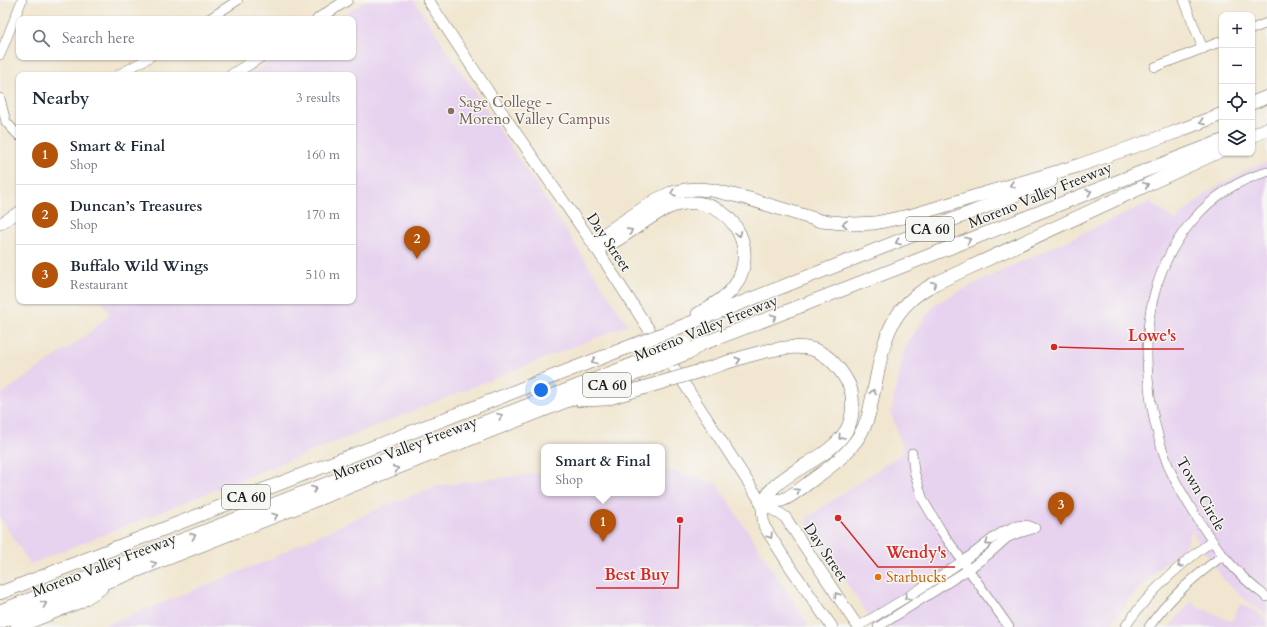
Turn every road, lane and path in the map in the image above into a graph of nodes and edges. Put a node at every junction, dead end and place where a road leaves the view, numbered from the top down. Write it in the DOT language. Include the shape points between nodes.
graph roads {
  1 [pos="22,0"];
  2 [pos="238,0"];
  3 [pos="347,0"];
  4 [pos="428,0"];
  5 [pos="1184,0"];
  6 [pos="214,16"];
  7 [pos="323,16"];
  8 [pos="1267,23"];
  9 [pos="1255,28"];
  10 [pos="1219,42"];
  11 [pos="1203,49"];
  12 [pos="0,55"];
  13 [pos="145,60"];
  14 [pos="255,60"];
  15 [pos="1155,67"];
  16 [pos="123,72"];
  17 [pos="237,72"];
  18 [pos="1267,97"];
  19 [pos="0,98"];
  20 [pos="1255,102"];
  21 [pos="1219,115"];
  22 [pos="1267,123"];
  23 [pos="1255,128"];
  24 [pos="1267,129"];
  25 [pos="1182,130"];
  26 [pos="16,133"];
  27 [pos="1255,135"];
  28 [pos="1219,142"];
  29 [pos="1219,151"];
  30 [pos="1267,172"];
  31 [pos="16,214"];
  32 [pos="0,224"];
  33 [pos="596,248"];
  34 [pos="674,330"];
  35 [pos="642,366"];
  36 [pos="570,401"];
  37 [pos="912,453"];
  38 [pos="761,502"];
  39 [pos="1212,541"];
  40 [pos="1222,556"];
  41 [pos="966,565"];
  42 [pos="118,578"];
  43 [pos="0,593"];
  44 [pos="1267,597"];
  45 [pos="0,611"];
  46 [pos="0,622"];
  47 [pos="17,627"];
  48 [pos="832,627"];
  49 [pos="858,627"];
  50 [pos="878,627"];
  51 [pos="1009,627"];
  52 [pos="1125,627"];
  53 [pos="1149,627"];
  1 -- 12 [label="street"];
  2 -- 6 [label="street"];
  3 -- 7 [label="main road"];
  4 -- 33 [label="main road, Day Street"];
  5 -- 11 [label="street"];
  8 -- 9 [label="street"];
  10 -- 11 [label="street"];
  11 -- 15 [label="street"];
  13 -- 16 [label="street"];
  14 -- 17 [label="main road"];
  18 -- 20 [label="highway"];
  19 -- 26 [label="street" via="6,122"];
  21 -- 25 [label="highway, Moreno Valley Freeway / CA 60, one-way"];
  22 -- 23 [label="highway"];
  24 -- 27 [label="highway"];
  25 -- 33 [label="highway, one-way" via="1077,166 875,223 821,221 711,190 684,190 656,200 605,234"];
  25 -- 34 [label="highway, Moreno Valley Freeway / CA 60, one-way"];
  35 -- 28 [label="highway, Moreno Valley Freeway / CA 60, one-way, bridge" via="841,291"];
  38 -- 29 [label="highway, one-way" via="784,500 830,467 857,439 868,416 886,335 910,299 934,284"];
  30 -- 39 [label="street, Town Circle" via="1224,192 1191,222 1173,247 1163,267 1150,316 1148,367 1153,417 1165,460 1174,480"];
  31 -- 32 [label="main road"];
  33 -- 34 [label="highway, one-way" via="612,243 674,205 698,202 710,205 731,220 741,237 745,252 745,262 739,279 732,290 721,299"];
  33 -- 38 [label="main road, Day Street"];
  34 -- 43 [label="highway, Moreno Valley Freeway / CA 60, one-way, bridge"];
  35 -- 36 [label="highway, Moreno Valley Freeway / CA 60"];
  45 -- 35 [label="highway, one-way"];
  36 -- 38 [label="highway, one-way, bridge" via="606,398 759,353 798,346 813,350 836,365 849,384 853,403 850,423 828,450 775,486"];
  42 -- 36 [label="highway, Moreno Valley Freeway / CA 60, one-way"];
  37 -- 41 [label="street" via="914,471 923,500"];
  38 -- 48 [label="main road, Day Street, one-way" via="764,526"];
  49 -- 38 [label="main road, Day Street, one-way" via="784,517"];
  39 -- 40 [label="street, Town Circle"];
  39 -- 52 [label="street, one-way" via="1164,579"];
  40 -- 44 [label="street, Town Circle" via="1245,581"];
  40 -- 53 [label="street" via="1179,591"];
  41 -- 41 [label="street, one-way" via="989,554 1007,538 1035,528 1027,524 1006,531"];
  41 -- 49 [label="street, one-way"];
  41 -- 50 [label="street"];
  41 -- 51 [label="street"];
  46 -- 42 [label="highway, Moreno Valley Freeway / CA 60, one-way" via="77,591"];
  42 -- 47 [label="highway" via="81,601"];
}
